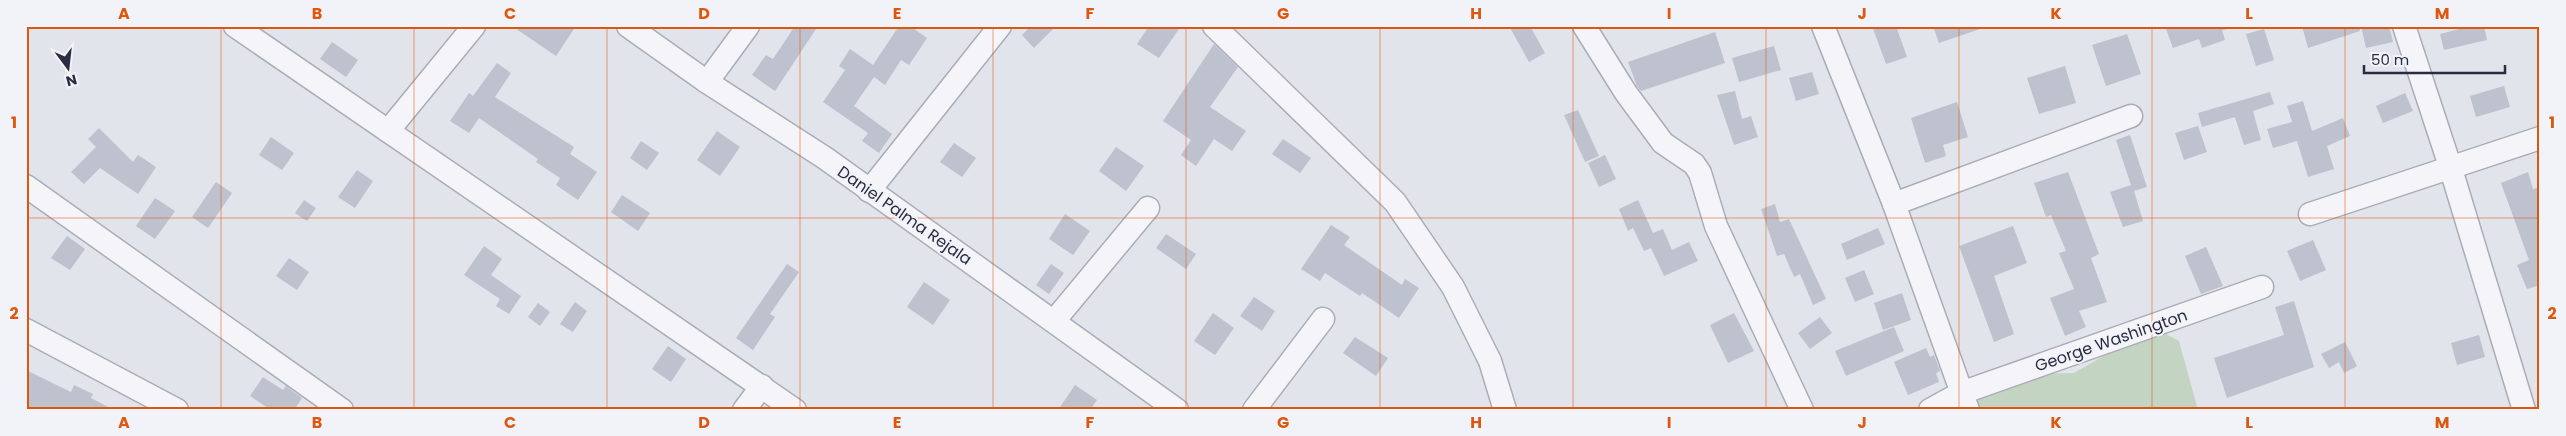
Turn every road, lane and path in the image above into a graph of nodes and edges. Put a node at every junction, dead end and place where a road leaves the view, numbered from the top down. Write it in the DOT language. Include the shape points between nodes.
graph roads {
  1 [pos="235,26"];
  2 [pos="474,26"];
  3 [pos="628,26"];
  4 [pos="748,26"];
  5 [pos="1000,26"];
  6 [pos="1214,26"];
  7 [pos="1584,26"];
  8 [pos="1823,26"];
  9 [pos="2404,26"];
  10 [pos="707,82"];
  11 [pos="2131,116"];
  12 [pos="388,131"];
  13 [pos="2540,138"];
  14 [pos="2450,166"];
  15 [pos="26,186"];
  16 [pos="869,191"];
  17 [pos="1894,204"];
  18 [pos="1148,208"];
  19 [pos="2310,214"];
  20 [pos="2262,287"];
  21 [pos="1323,319"];
  22 [pos="1054,320"];
  23 [pos="26,330"];
  24 [pos="762,386"];
  25 [pos="1965,401"];
  26 [pos="177,410"];
  27 [pos="342,410"];
  28 [pos="744,410"];
  29 [pos="795,410"];
  30 [pos="1177,410"];
  31 [pos="1254,410"];
  32 [pos="1504,410"];
  33 [pos="1802,410"];
  34 [pos="1930,410"];
  35 [pos="2524,410"];
  1 -- 12 [label="street"];
  2 -- 12 [label="street"];
  3 -- 10 [label="street, Daniel Palma Rejala"];
  4 -- 10 [label="street"];
  5 -- 16 [label="street"];
  6 -- 32 [label="street" via="1395,202 1453,287 1490,361"];
  7 -- 33 [label="street" via="1662,143 1694,164 1700,173 1716,226"];
  8 -- 17 [label="street"];
  9 -- 14 [label="street"];
  10 -- 16 [label="street, Daniel Palma Rejala" via="825,158"];
  11 -- 17 [label="street"];
  12 -- 24 [label="street"];
  13 -- 14 [label="street"];
  14 -- 19 [label="street"];
  14 -- 35 [label="street"];
  15 -- 27 [label="street"];
  16 -- 22 [label="street, Daniel Palma Rejala"];
  17 -- 25 [label="street"];
  18 -- 22 [label="street"];
  20 -- 25 [label="street, George Washington"];
  21 -- 31 [label="street"];
  22 -- 30 [label="street, Daniel Palma Rejala"];
  23 -- 26 [label="street"];
  24 -- 28 [label="street"];
  24 -- 29 [label="street"];
  25 -- 34 [label="street, George Washington"];
}
